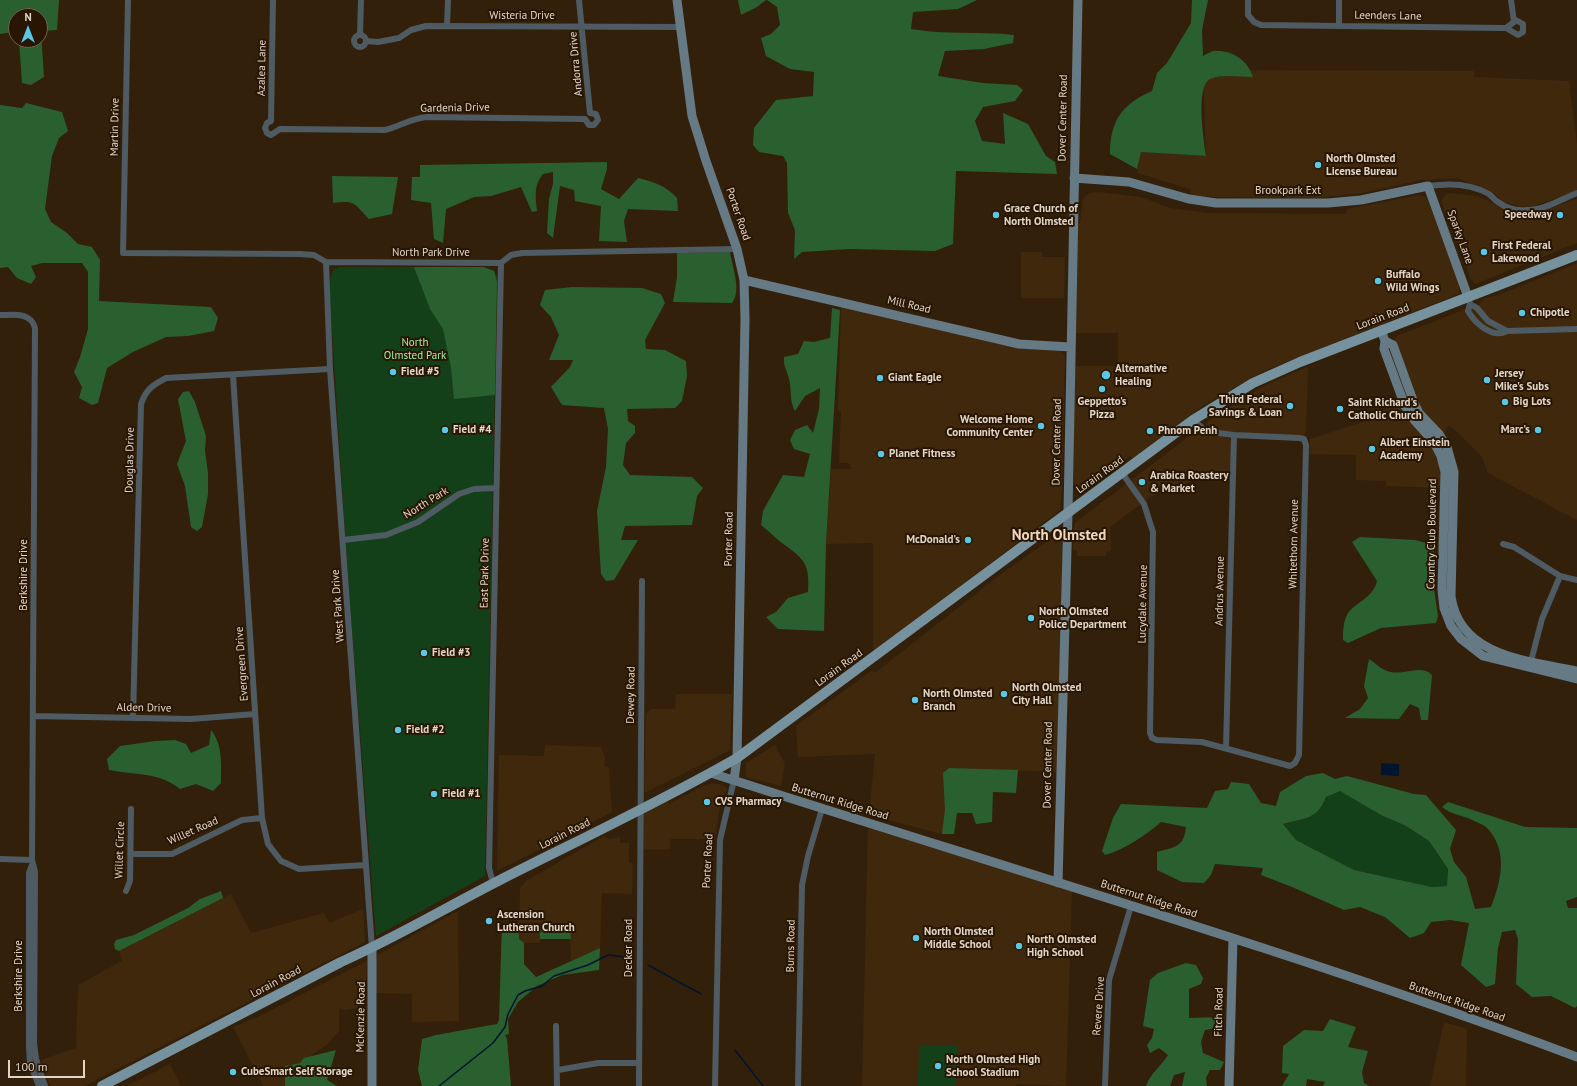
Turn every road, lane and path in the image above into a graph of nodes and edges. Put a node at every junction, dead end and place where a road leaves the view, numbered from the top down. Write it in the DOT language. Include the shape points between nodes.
graph roads {
  1 [pos="128,0"];
  2 [pos="273,0"];
  3 [pos="361,0"];
  4 [pos="448,0"];
  5 [pos="579,0"];
  6 [pos="677,0"];
  7 [pos="1078,0"];
  8 [pos="1248,0"];
  9 [pos="1339,0"];
  10 [pos="1511,0"];
  11 [pos="1513,22"];
  12 [pos="1339,25"];
  13 [pos="447,26"];
  14 [pos="582,26"];
  15 [pos="681,28"];
  16 [pos="1506,28"];
  17 [pos="360,35"];
  18 [pos="366,41"];
  19 [pos="590,113"];
  20 [pos="585,119"];
  21 [pos="271,121"];
  22 [pos="280,129"];
  23 [pos="266,133"];
  24 [pos="1074,178"];
  25 [pos="1428,186"];
  26 [pos="1577,193"];
  27 [pos="737,249"];
  28 [pos="123,253"];
  29 [pos="1577,255"];
  30 [pos="326,262"];
  31 [pos="501,263"];
  32 [pos="744,280"];
  33 [pos="1470,300"];
  34 [pos="0,314"];
  35 [pos="1577,329"];
  36 [pos="1382,330"];
  37 [pos="1070,347"];
  38 [pos="330,369"];
  39 [pos="234,375"];
  40 [pos="1193,420"];
  41 [pos="1234,435"];
  42 [pos="1122,473"];
  43 [pos="496,488"];
  44 [pos="1068,512"];
  45 [pos="343,540"];
  46 [pos="1503,544"];
  47 [pos="1560,576"];
  48 [pos="1577,580"];
  49 [pos="642,581"];
  50 [pos="1530,665"];
  51 [pos="1577,671"];
  52 [pos="1577,679"];
  53 [pos="255,714"];
  54 [pos="33,716"];
  55 [pos="133,718"];
  56 [pos="1226,748"];
  57 [pos="737,758"];
  58 [pos="711,773"];
  59 [pos="734,780"];
  60 [pos="131,809"];
  61 [pos="822,809"];
  62 [pos="639,810"];
  63 [pos="262,818"];
  64 [pos="131,854"];
  65 [pos="0,859"];
  66 [pos="32,862"];
  67 [pos="366,865"];
  68 [pos="493,884"];
  69 [pos="1058,884"];
  70 [pos="126,891"];
  71 [pos="1131,906"];
  72 [pos="1233,939"];
  73 [pos="372,948"];
  74 [pos="556,1026"];
  75 [pos="1577,1057"];
  76 [pos="639,1063"];
  77 [pos="558,1070"];
  78 [pos="39,1081"];
  79 [pos="45,1086"];
  80 [pos="102,1086"];
  81 [pos="372,1086"];
  82 [pos="557,1086"];
  83 [pos="639,1086"];
  84 [pos="715,1086"];
  85 [pos="798,1086"];
  86 [pos="1105,1086"];
  87 [pos="1230,1086"];
  1 -- 28 [label="street, Martin Drive"];
  2 -- 21 [label="street, Azalea Lane"];
  3 -- 17 [label="street"];
  4 -- 13 [label="street"];
  5 -- 14 [label="street, Andorra Drive"];
  6 -- 15 [label="street, Porter Road"];
  7 -- 24 [label="street, Dover Center Road"];
  8 -- 12 [label="street, Leenders Lane" via="1248,15 1261,25"];
  9 -- 12 [label="street"];
  10 -- 11 [label="street"];
  11 -- 16 [label="street"];
  11 -- 16 [label="street, Leenders Lane" via="1523,24 1523,32 1518,35"];
  12 -- 16 [label="street, Leenders Lane"];
  13 -- 14 [label="street, Wisteria Drive"];
  13 -- 18 [label="street, Wisteria Drive" via="426,26 411,30 399,38 378,42"];
  14 -- 15 [label="street, Wisteria Drive"];
  14 -- 19 [label="street, Andorra Drive"];
  15 -- 27 [label="street, Porter Road" via="692,116"];
  17 -- 18 [label="street" via="364,36"];
  17 -- 18 [label="street" via="354,38 356,46 362,47"];
  19 -- 20 [label="street"];
  19 -- 20 [label="street, Gardenia Drive" via="596,114 596,124 591,126"];
  20 -- 22 [label="street, Gardenia Drive" via="427,117 385,130"];
  21 -- 22 [label="street"];
  21 -- 23 [label="street, Azalea Lane" via="265,125"];
  22 -- 23 [label="street, Gardenia Drive" via="273,135"];
  24 -- 25 [label="street, Brookpark Ext" via="1125,182 1189,199 1216,203 1328,203 1361,200"];
  24 -- 37 [label="street, Dover Center Road"];
  25 -- 26 [label="street, Brookpark Ext" via="1468,186 1489,194 1516,210 1533,210"];
  25 -- 33 [label="street, Sparky Lane"];
  27 -- 31 [label="street, North Park Drive" via="522,253 511,255"];
  27 -- 32 [label="street, Porter Road"];
  28 -- 30 [label="street, North Park Drive" via="300,254 314,255"];
  29 -- 33 [label="main road, Lorain Road"];
  30 -- 31 [label="street, North Park Drive"];
  30 -- 38 [label="street, West Park Drive"];
  31 -- 43 [label="street, East Park Drive"];
  32 -- 37 [label="street, Mill Road" via="1019,344"];
  32 -- 57 [label="street, Porter Road"];
  33 -- 35 [label="street" via="1468,311 1482,327 1497,333"];
  33 -- 36 [label="main road, Lorain Road"];
  34 -- 54 [label="street, Berkshire Drive" via="26,316 33,321 35,328"];
  36 -- 40 [label="main road, Lorain Road" via="1253,382"];
  36 -- 50 [label="street, Country Club Boulevard" via="1384,349 1405,406 1434,442 1444,465 1442,599 1448,618 1461,639 1476,652 1483,656"];
  37 -- 44 [label="street, Dover Center Road"];
  38 -- 39 [label="street, Douglas Drive"];
  38 -- 45 [label="street, West Park Drive"];
  39 -- 53 [label="street, Evergreen Drive"];
  39 -- 55 [label="street, Douglas Drive" via="166,378 145,392 141,404"];
  40 -- 41 [label="street, Whitethorn Avenue" via="1205,430"];
  40 -- 42 [label="main road, Lorain Road"];
  41 -- 56 [label="street, Andrus Avenue"];
  41 -- 56 [label="street, Whitethorn Avenue" via="1299,438 1304,440 1306,445 1299,755 1290,766"];
  42 -- 44 [label="main road, Lorain Road"];
  42 -- 56 [label="street, Lucydale Avenue" via="1144,504 1153,532 1150,733 1152,738 1157,740 1202,742"];
  43 -- 45 [label="street, North Park" via="474,489 459,494 418,522 386,535"];
  43 -- 68 [label="street, East Park Drive" via="488,868"];
  44 -- 57 [label="main road, Lorain Road"];
  44 -- 69 [label="street, Dover Center Road"];
  45 -- 67 [label="street, West Park Drive"];
  46 -- 47 [label="street" via="1514,547"];
  47 -- 48 [label="street"];
  47 -- 50 [label="street" via="1542,619"];
  49 -- 62 [label="street, Dewey Road"];
  50 -- 51 [label="street, Country Club Boulevard"];
  50 -- 52 [label="street, Country Club Boulevard"];
  53 -- 55 [label="street, Alden Drive" via="191,719"];
  53 -- 63 [label="street, Evergreen Drive"];
  54 -- 55 [label="street, Alden Drive"];
  54 -- 66 [label="street, Berkshire Drive"];
  57 -- 58 [label="main road, Lorain Road"];
  57 -- 59 [label="street, Porter Road"];
  58 -- 59 [label="street, Butternut Ridge Road"];
  58 -- 62 [label="main road, Lorain Road"];
  59 -- 61 [label="street, Butternut Ridge Road"];
  59 -- 84 [label="street, Porter Road" via="720,840"];
  60 -- 64 [label="street, Willet Circle"];
  61 -- 69 [label="street, Butternut Ridge Road" via="933,842"];
  61 -- 85 [label="street, Burns Road" via="802,885"];
  62 -- 68 [label="main road, Lorain Road"];
  62 -- 76 [label="street, Decker Road"];
  63 -- 64 [label="street, Willet Road" via="242,820 172,854"];
  63 -- 67 [label="street, Evergreen Drive" via="268,844 281,861 300,869"];
  64 -- 70 [label="street, Willet Circle" via="130,881"];
  65 -- 66 [label="street"];
  66 -- 78 [label="street, Berkshire Drive" via="29,873 32,926 30,1063"];
  67 -- 73 [label="street, West Park Drive"];
  68 -- 73 [label="main road, Lorain Road"];
  69 -- 71 [label="street, Butternut Ridge Road"];
  71 -- 72 [label="street, Butternut Ridge Road"];
  71 -- 86 [label="street, Revere Drive" via="1108,980"];
  72 -- 75 [label="street, Butternut Ridge Road"];
  72 -- 87 [label="street, Fitch Road"];
  73 -- 80 [label="main road, Lorain Road"];
  73 -- 81 [label="street, McKenzie Road"];
  74 -- 77 [label="street"];
  76 -- 77 [label="street" via="598,1062"];
  76 -- 83 [label="street, Decker Road"];
  77 -- 82 [label="street"];
  78 -- 79 [label="street, Berkshire Drive"];
}
